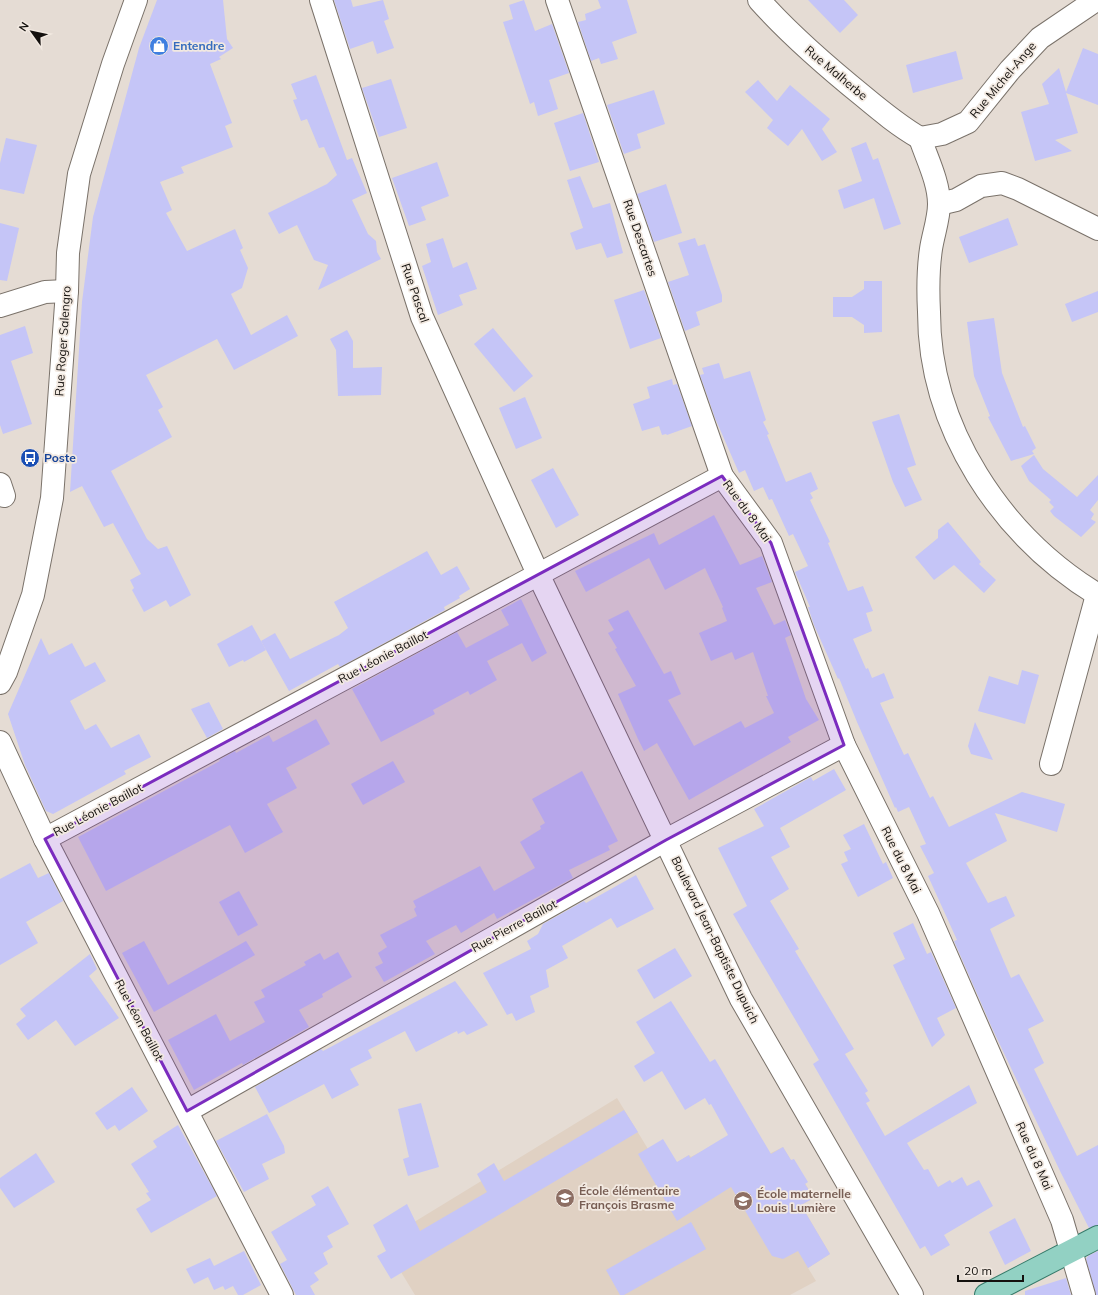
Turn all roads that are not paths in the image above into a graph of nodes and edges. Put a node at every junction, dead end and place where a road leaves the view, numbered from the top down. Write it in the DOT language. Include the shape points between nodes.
graph roads {
  1 [pos="136,0"];
  2 [pos="321,0"];
  3 [pos="558,0"];
  4 [pos="759,0"];
  5 [pos="1096,0"];
  6 [pos="920,138"];
  7 [pos="939,204"];
  8 [pos="1098,229"];
  9 [pos="67,291"];
  10 [pos="0,306"];
  11 [pos="722,476"];
  12 [pos="538,574"];
  13 [pos="1098,595"];
  14 [pos="0,683"];
  15 [pos="0,742"];
  16 [pos="844,745"];
  17 [pos="1050,764"];
  18 [pos="45,839"];
  19 [pos="666,840"];
  20 [pos="187,1111"];
  21 [pos="1098,1237"];
  22 [pos="1072,1251"];
  23 [pos="282,1295"];
  24 [pos="912,1295"];
  25 [pos="986,1295"];
  26 [pos="1084,1295"];
  1 -- 9 [label="street, Rue Roger Salengro" via="79,174 68,253"];
  2 -- 12 [label="street, Rue Pascal" via="422,317"];
  3 -- 11 [label="street, Rue Descartes"];
  4 -- 6 [label="street, Rue Malherbe" via="802,44 842,79 904,129"];
  5 -- 6 [label="street, Rue Michel-Ange" via="1040,38 968,122 942,134"];
  6 -- 7 [label="street" via="934,178"];
  7 -- 8 [label="street" via="956,200 981,186 1002,183"];
  7 -- 13 [label="street" via="931,251 929,313 937,381 947,414 982,483 1018,530 1051,562"];
  9 -- 10 [label="street" via="45,292"];
  9 -- 14 [label="street, Rue Roger Salengro" via="52,498 42,558 33,595"];
  11 -- 12 [label="street, Rue Léonie Baillot"];
  11 -- 16 [label="street, Rue du 8 Mai" via="771,543"];
  12 -- 18 [label="street, Rue Léonie Baillot"];
  12 -- 19 [label="street, Boulevard Jean-Baptiste Dupuich"];
  13 -- 17 [label="street"];
  15 -- 18 [label="street, Rue Léon Baillot"];
  16 -- 19 [label="street, Rue Pierre Baillot"];
  16 -- 22 [label="street, Rue du 8 Mai" via="928,913 1062,1220"];
  18 -- 20 [label="street, Rue Léon Baillot"];
  19 -- 20 [label="street, Rue Pierre Baillot"];
  19 -- 24 [label="street, Boulevard Jean-Baptiste Dupuich" via="741,999"];
  20 -- 23 [label="street, Rue Léon Baillot"];
  21 -- 22 [label="main road"];
  22 -- 25 [label="main road"];
  22 -- 26 [label="street, Rue du 8 Mai"];
}
